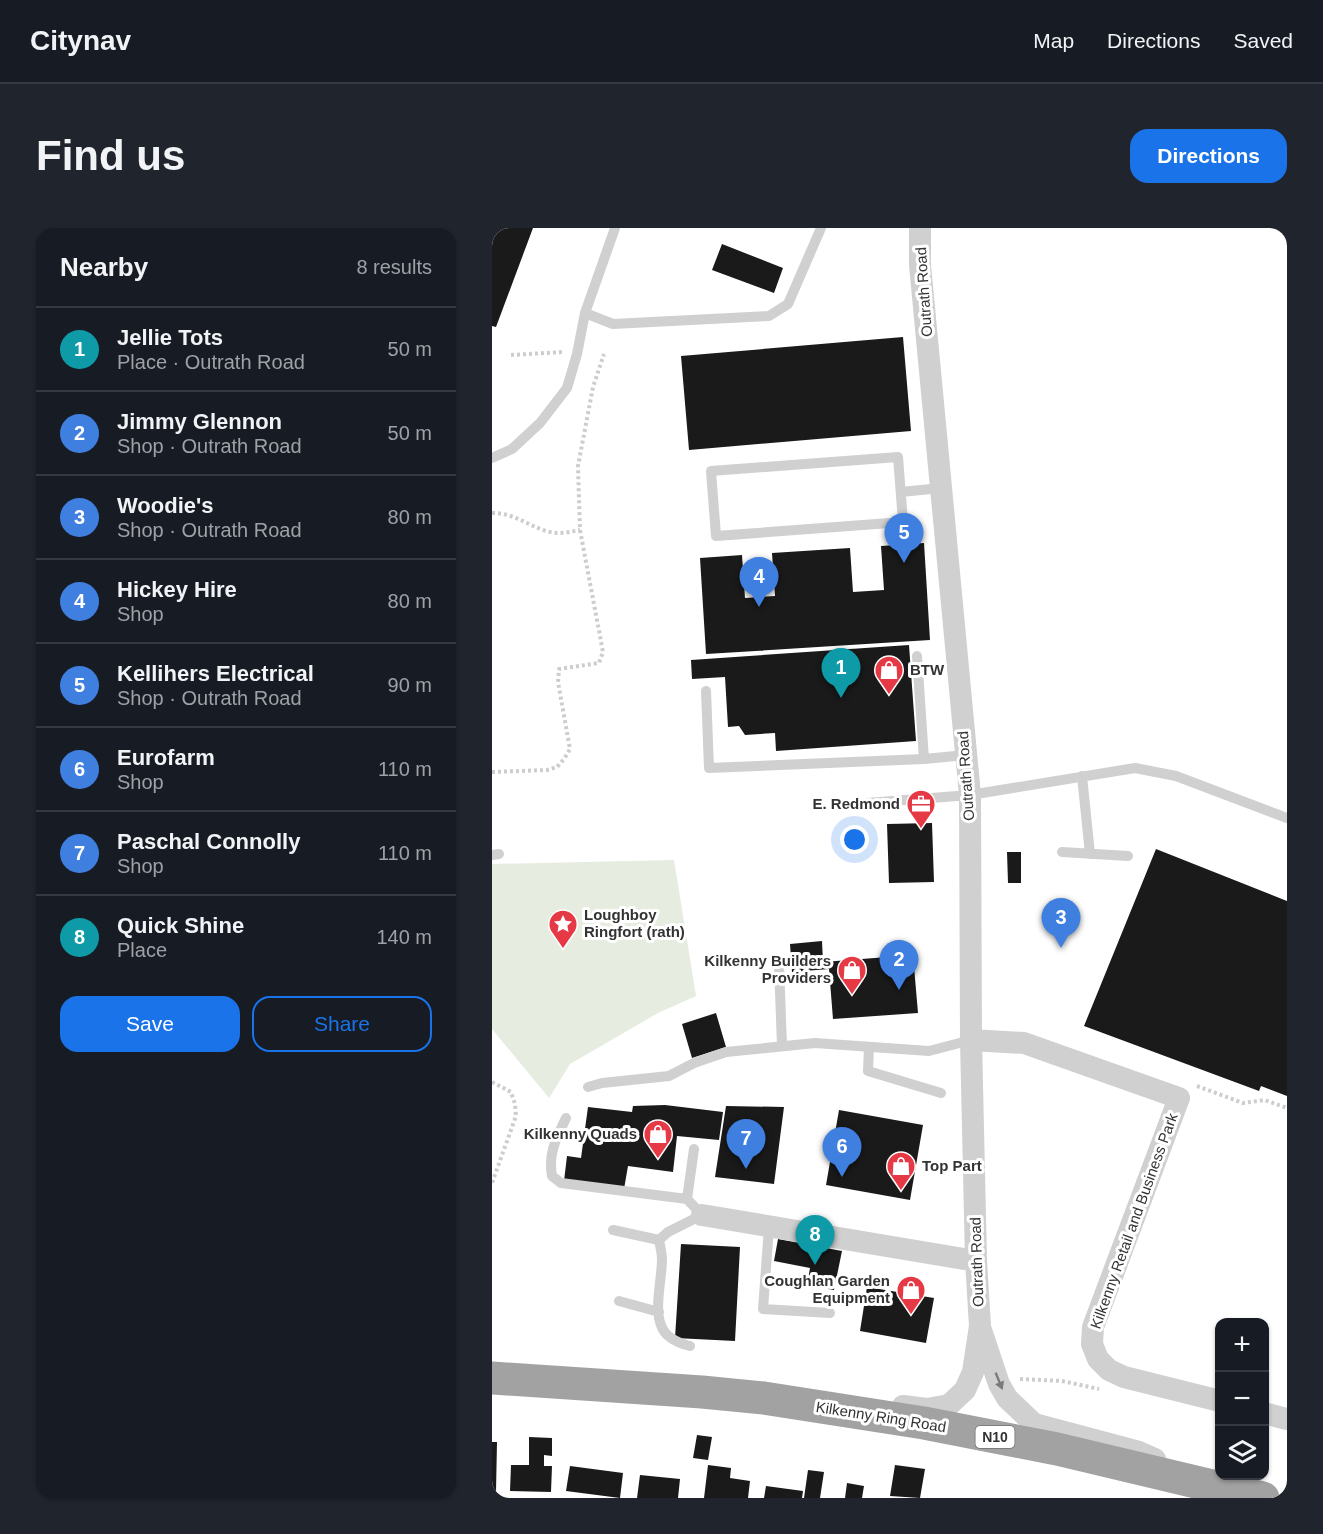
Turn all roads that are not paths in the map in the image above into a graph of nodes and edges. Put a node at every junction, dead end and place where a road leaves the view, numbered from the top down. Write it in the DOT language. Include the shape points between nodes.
graph roads {
  1 [pos="615,228"];
  2 [pos="821,228"];
  3 [pos="920,228"];
  4 [pos="585,313"];
  5 [pos="492,458"];
  6 [pos="941,488"];
  7 [pos="901,492"];
  8 [pos="917,656"];
  9 [pos="706,691"];
  10 [pos="966,755"];
  11 [pos="924,759"];
  12 [pos="1082,776"];
  13 [pos="970,795"];
  14 [pos="854,804"];
  15 [pos="1287,818"];
  16 [pos="1062,852"];
  17 [pos="1090,854"];
  18 [pos="1128,856"];
  19 [pos="779,964"];
  20 [pos="971,1040"];
  21 [pos="782,1047"];
  22 [pos="869,1047"];
  23 [pos="588,1087"];
  24 [pos="941,1093"];
  25 [pos="566,1118"];
  26 [pos="694,1149"];
  27 [pos="687,1199"];
  28 [pos="702,1215"];
  29 [pos="768,1227"];
  30 [pos="613,1230"];
  31 [pos="659,1240"];
  32 [pos="976,1261"];
  33 [pos="619,1301"];
  34 [pos="659,1312"];
  35 [pos="830,1313"];
  36 [pos="980,1326"];
  37 [pos="690,1346"];
  38 [pos="492,1378"];
  39 [pos="764,1398"];
  40 [pos="1215,1400"];
  41 [pos="1269,1414"];
  42 [pos="1287,1419"];
  43 [pos="1223,1487"];
  44 [pos="1263,1498"];
  1 -- 4 [label="lane"];
  2 -- 4 [label="lane" via="788,304 769,316 613,324"];
  3 -- 6 [label="street, Outrath Road"];
  4 -- 5 [label="lane" via="567,388 540,423 512,449"];
  6 -- 7 [label="lane"];
  6 -- 10 [label="street, Outrath Road"];
  7 -- 7 [label="lane" via="903,522 716,536 711,471 898,457"];
  8 -- 11 [label="lane"];
  9 -- 11 [label="lane" via="709,768"];
  10 -- 11 [label="lane"];
  10 -- 13 [label="street, Outrath Road"];
  12 -- 13 [label="lane"];
  12 -- 15 [label="lane" via="1135,768 1176,776"];
  12 -- 17 [label="lane"];
  13 -- 14 [label="lane"];
  13 -- 20 [label="street, Outrath Road"];
  16 -- 17 [label="lane"];
  17 -- 18 [label="lane"];
  19 -- 21 [label="lane"];
  20 -- 22 [label="lane" via="929,1050"];
  20 -- 32 [label="street, Outrath Road"];
  20 -- 40 [label="street, Kilkenny Retail and Business Park" via="1024,1043 1179,1098 1093,1327 1092,1344 1109,1371"];
  21 -- 22 [label="lane" via="815,1043"];
  21 -- 23 [label="lane" via="726,1052 669,1076"];
  22 -- 24 [label="lane" via="868,1071"];
  25 -- 27 [label="lane" via="549,1161 552,1176 561,1183"];
  26 -- 27 [label="lane"];
  27 -- 28 [label="lane"];
  28 -- 29 [label="street"];
  28 -- 31 [label="lane"];
  29 -- 32 [label="street"];
  29 -- 35 [label="lane" via="763,1309"];
  30 -- 31 [label="lane"];
  31 -- 34 [label="lane"];
  32 -- 36 [label="street, Outrath Road"];
  33 -- 34 [label="lane"];
  34 -- 37 [label="lane" via="665,1332 676,1343"];
  36 -- 39 [label="street, Outrath Road" via="973,1372 964,1390 949,1405 927,1409 833,1396"];
  36 -- 43 [label="street, Outrath Road, one-way" via="999,1384 1007,1398 1034,1424 1139,1452"];
  38 -- 39 [label="highway, Kilkenny Ring Road / N10"];
  39 -- 43 [label="highway, Kilkenny Ring Road / N10" via="935,1425"];
  41 -- 42 [label="street"];
  43 -- 44 [label="highway, Kilkenny Ring Road / N10"];
}
